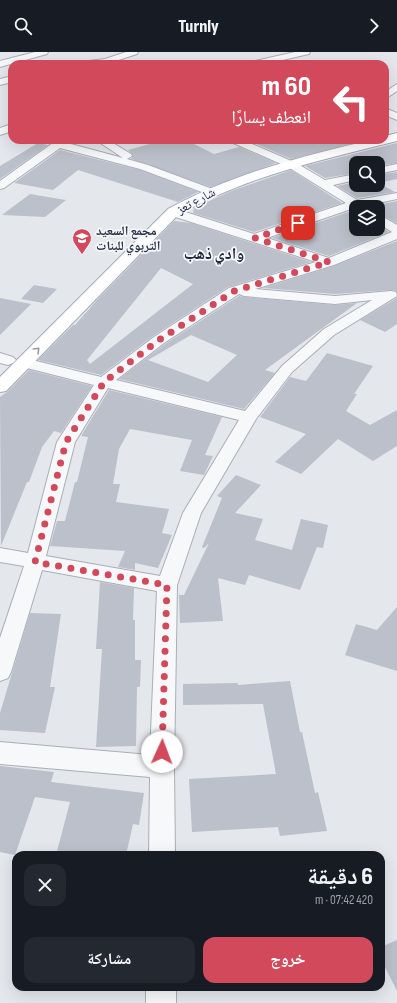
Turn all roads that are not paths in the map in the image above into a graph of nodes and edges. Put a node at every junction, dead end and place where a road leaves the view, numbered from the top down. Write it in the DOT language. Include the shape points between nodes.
graph roads {
  1 [pos="44,52"];
  2 [pos="134,52"];
  3 [pos="306,52"];
  4 [pos="15,60"];
  5 [pos="109,60"];
  6 [pos="278,60"];
  7 [pos="59,144"];
  8 [pos="69,144"];
  9 [pos="107,144"];
  10 [pos="244,144"];
  11 [pos="341,144"];
  12 [pos="371,144"];
  13 [pos="278,160"];
  14 [pos="292,165"];
  15 [pos="144,167"];
  16 [pos="397,167"];
  17 [pos="385,170"];
  18 [pos="349,178"];
  19 [pos="324,184"];
  20 [pos="0,186"];
  21 [pos="205,190"];
  22 [pos="397,196"];
  23 [pos="350,200"];
  24 [pos="380,200"];
  25 [pos="349,208"];
  26 [pos="173,212"];
  27 [pos="385,222"];
  28 [pos="397,230"];
  29 [pos="397,235"];
  30 [pos="255,238"];
  31 [pos="329,262"];
  32 [pos="234,291"];
  33 [pos="394,294"];
  34 [pos="3,362"];
  35 [pos="24,363"];
  36 [pos="104,382"];
  37 [pos="0,387"];
  38 [pos="249,417"];
  39 [pos="0,555"];
  40 [pos="35,562"];
  41 [pos="167,585"];
  42 [pos="0,672"];
  43 [pos="0,753"];
  44 [pos="162,767"];
  45 [pos="162,851"];
  46 [pos="161,991"];
  47 [pos="161,1003"];
  1 -- 4 [label="street"];
  2 -- 5 [label="street"];
  3 -- 6 [label="street"];
  7 -- 20 [label="street"];
  8 -- 15 [label="street"];
  9 -- 15 [label="street"];
  10 -- 13 [label="street"];
  11 -- 13 [label="main road, شارع تعز"];
  12 -- 14 [label="main road, شارع تعز"];
  13 -- 14 [label="street"];
  13 -- 21 [label="main road, شارع تعز"];
  14 -- 19 [label="street"];
  14 -- 21 [label="main road, شارع تعز"];
  15 -- 21 [label="street"];
  16 -- 17 [label="street"];
  18 -- 19 [label="street"];
  19 -- 23 [label="street"];
  21 -- 26 [label="main road, شارع تعز"];
  21 -- 34 [label="main road, شارع تعز" via="162,209"];
  22 -- 24 [label="street"];
  25 -- 30 [label="street"];
  26 -- 30 [label="street"];
  35 -- 26 [label="main road, شارع تعز, one-way"];
  27 -- 28 [label="street"];
  29 -- 31 [label="street"];
  30 -- 31 [label="street"];
  31 -- 32 [label="street"];
  32 -- 33 [label="street" via="335,300"];
  32 -- 36 [label="street" via="159,340"];
  33 -- 38 [label="street" via="329,332 287,369"];
  35 -- 36 [label="street"];
  35 -- 37 [label="main road, شارع تعز"];
  36 -- 38 [label="street"];
  36 -- 40 [label="street" via="66,442"];
  38 -- 41 [label="street" via="192,513"];
  39 -- 40 [label="street"];
  40 -- 41 [label="street"];
  40 -- 42 [label="street"];
  41 -- 44 [label="street"];
  43 -- 44 [label="street"];
  44 -- 45 [label="street"];
  46 -- 47 [label="street"];
}
